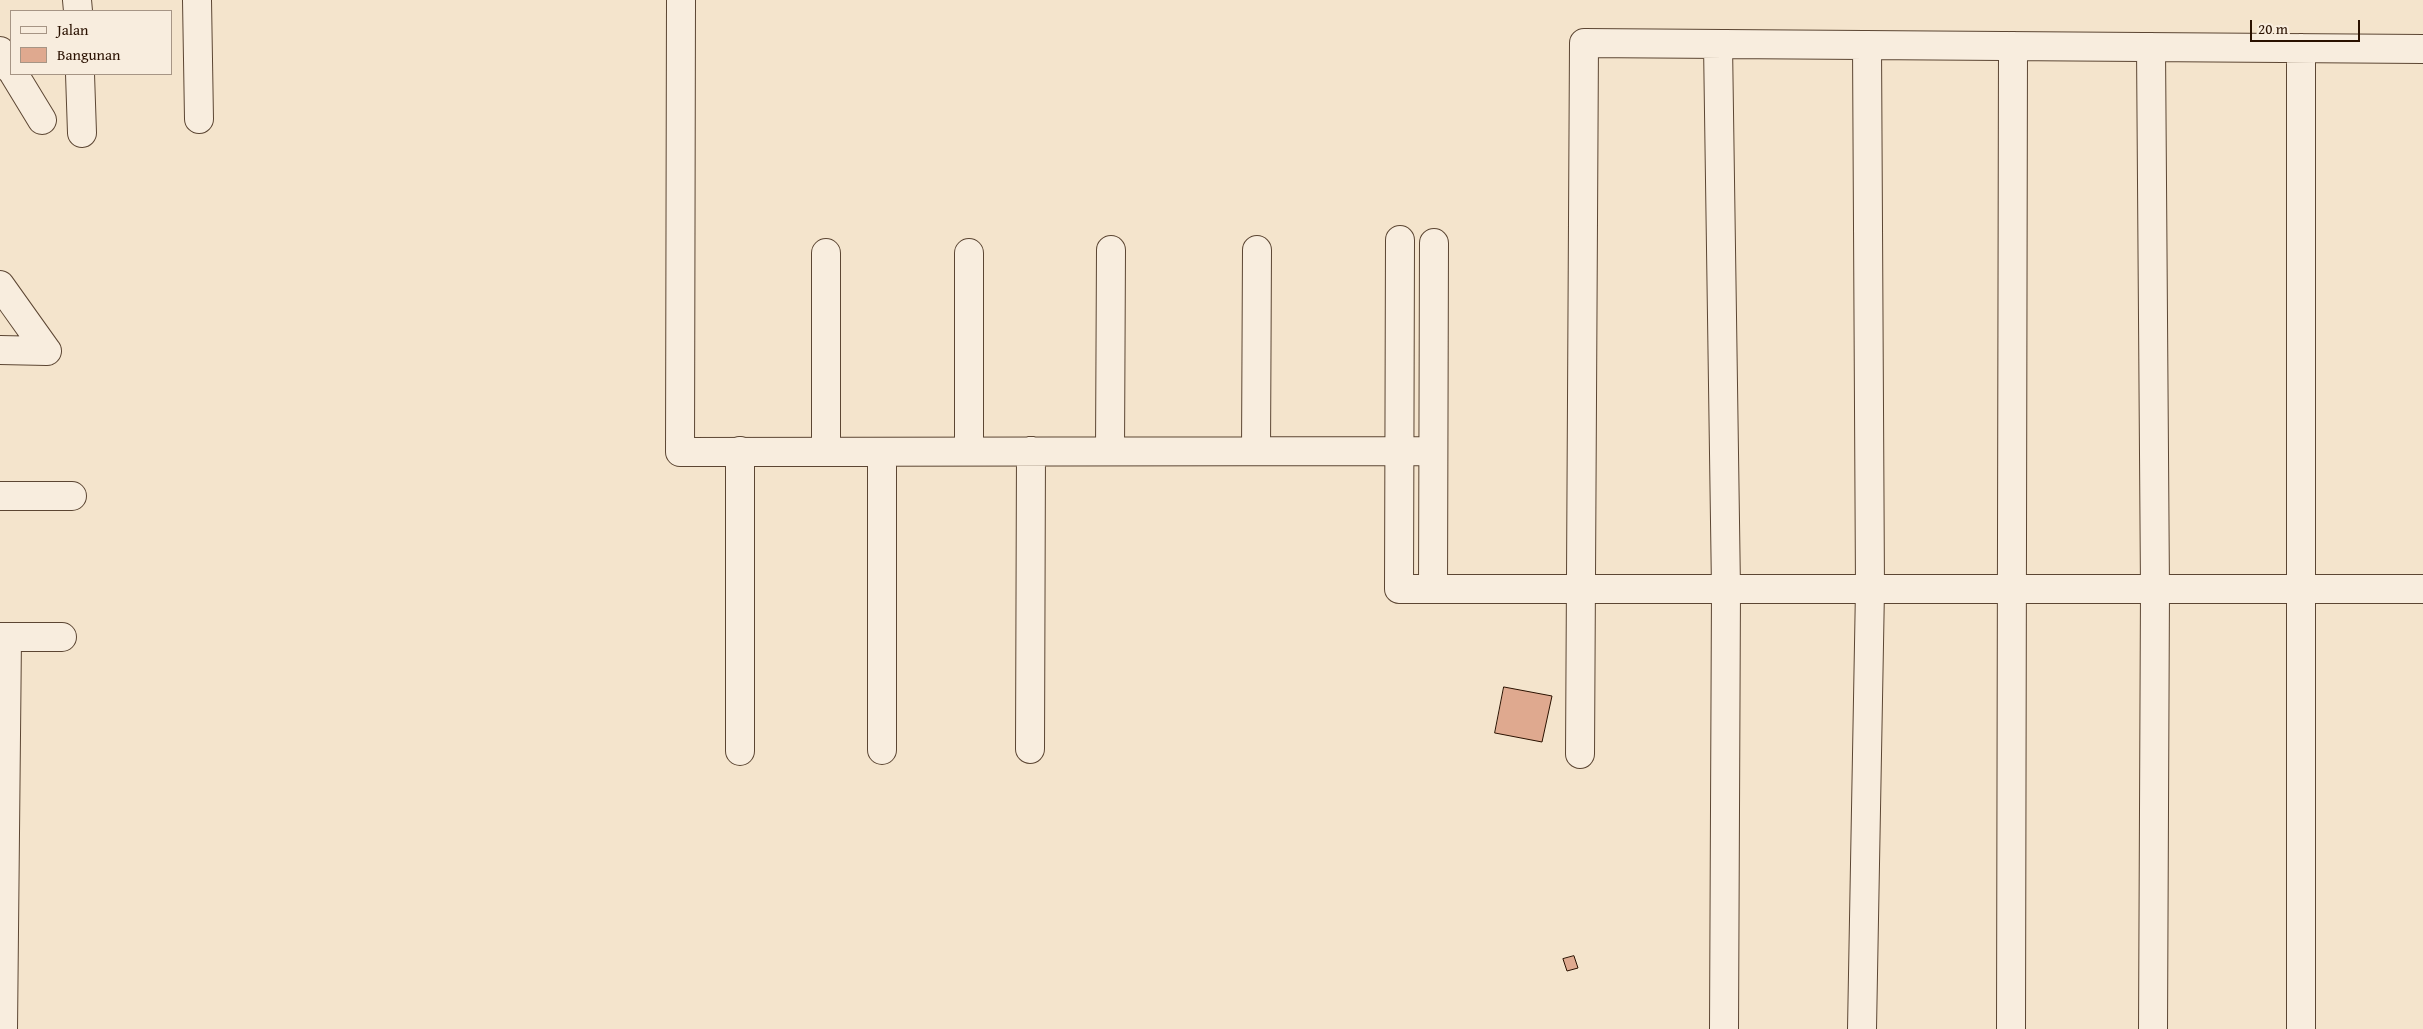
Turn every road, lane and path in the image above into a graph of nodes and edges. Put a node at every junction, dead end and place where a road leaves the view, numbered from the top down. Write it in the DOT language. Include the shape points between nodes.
graph roads {
  1 [pos="197,0"];
  2 [pos="681,0"];
  3 [pos="1718,44"];
  4 [pos="1867,45"];
  5 [pos="2012,46"];
  6 [pos="2152,47"];
  7 [pos="2301,48"];
  8 [pos="2423,48"];
  9 [pos="0,51"];
  10 [pos="10,68"];
  11 [pos="15,75"];
  12 [pos="80,75"];
  13 [pos="199,119"];
  14 [pos="42,120"];
  15 [pos="82,133"];
  16 [pos="1400,240"];
  17 [pos="1434,243"];
  18 [pos="1111,250"];
  19 [pos="1257,250"];
  20 [pos="826,253"];
  21 [pos="969,253"];
  22 [pos="0,285"];
  23 [pos="0,350"];
  24 [pos="740,451"];
  25 [pos="969,451"];
  26 [pos="1031,451"];
  27 [pos="1110,451"];
  28 [pos="1433,451"];
  29 [pos="826,452"];
  30 [pos="882,452"];
  31 [pos="1256,452"];
  32 [pos="1400,452"];
  33 [pos="0,496"];
  34 [pos="72,496"];
  35 [pos="1433,589"];
  36 [pos="1580,589"];
  37 [pos="1726,589"];
  38 [pos="1870,589"];
  39 [pos="2012,589"];
  40 [pos="2155,589"];
  41 [pos="2302,589"];
  42 [pos="2423,589"];
  43 [pos="4,637"];
  44 [pos="62,637"];
  45 [pos="1030,749"];
  46 [pos="882,750"];
  47 [pos="740,751"];
  48 [pos="1580,754"];
  49 [pos="3,1029"];
  50 [pos="1724,1029"];
  51 [pos="1862,1029"];
  52 [pos="2011,1029"];
  53 [pos="2153,1029"];
  54 [pos="2301,1029"];
  1 -- 13 [label="street"];
  2 -- 24 [label="street" via="680,452"];
  3 -- 4 [label="street"];
  3 -- 36 [label="street" via="1584,43"];
  3 -- 37 [label="street"];
  4 -- 5 [label="street"];
  4 -- 38 [label="street"];
  5 -- 6 [label="street"];
  5 -- 39 [label="street"];
  6 -- 7 [label="street"];
  6 -- 40 [label="street"];
  7 -- 8 [label="street"];
  7 -- 41 [label="street"];
  9 -- 10 [label="street"];
  11 -- 14 [label="street"];
  12 -- 15 [label="street"];
  16 -- 32 [label="street"];
  17 -- 28 [label="street"];
  18 -- 27 [label="street"];
  19 -- 31 [label="street"];
  20 -- 29 [label="street"];
  21 -- 25 [label="street"];
  22 -- 23 [label="street" via="47,351"];
  24 -- 29 [label="street"];
  24 -- 47 [label="street"];
  25 -- 26 [label="street"];
  25 -- 30 [label="street"];
  26 -- 27 [label="street"];
  26 -- 45 [label="street"];
  27 -- 31 [label="street"];
  28 -- 32 [label="street"];
  28 -- 35 [label="street"];
  29 -- 30 [label="street"];
  30 -- 46 [label="street"];
  31 -- 32 [label="street"];
  32 -- 35 [label="street" via="1399,589"];
  33 -- 34 [label="street"];
  35 -- 36 [label="street"];
  36 -- 37 [label="street"];
  36 -- 48 [label="street"];
  37 -- 38 [label="street"];
  37 -- 50 [label="street"];
  38 -- 39 [label="street"];
  38 -- 51 [label="street"];
  39 -- 40 [label="street"];
  39 -- 52 [label="street"];
  40 -- 41 [label="street"];
  40 -- 53 [label="street"];
  41 -- 42 [label="street"];
  41 -- 54 [label="street"];
  43 -- 44 [label="street"];
  43 -- 49 [label="street"];
}
